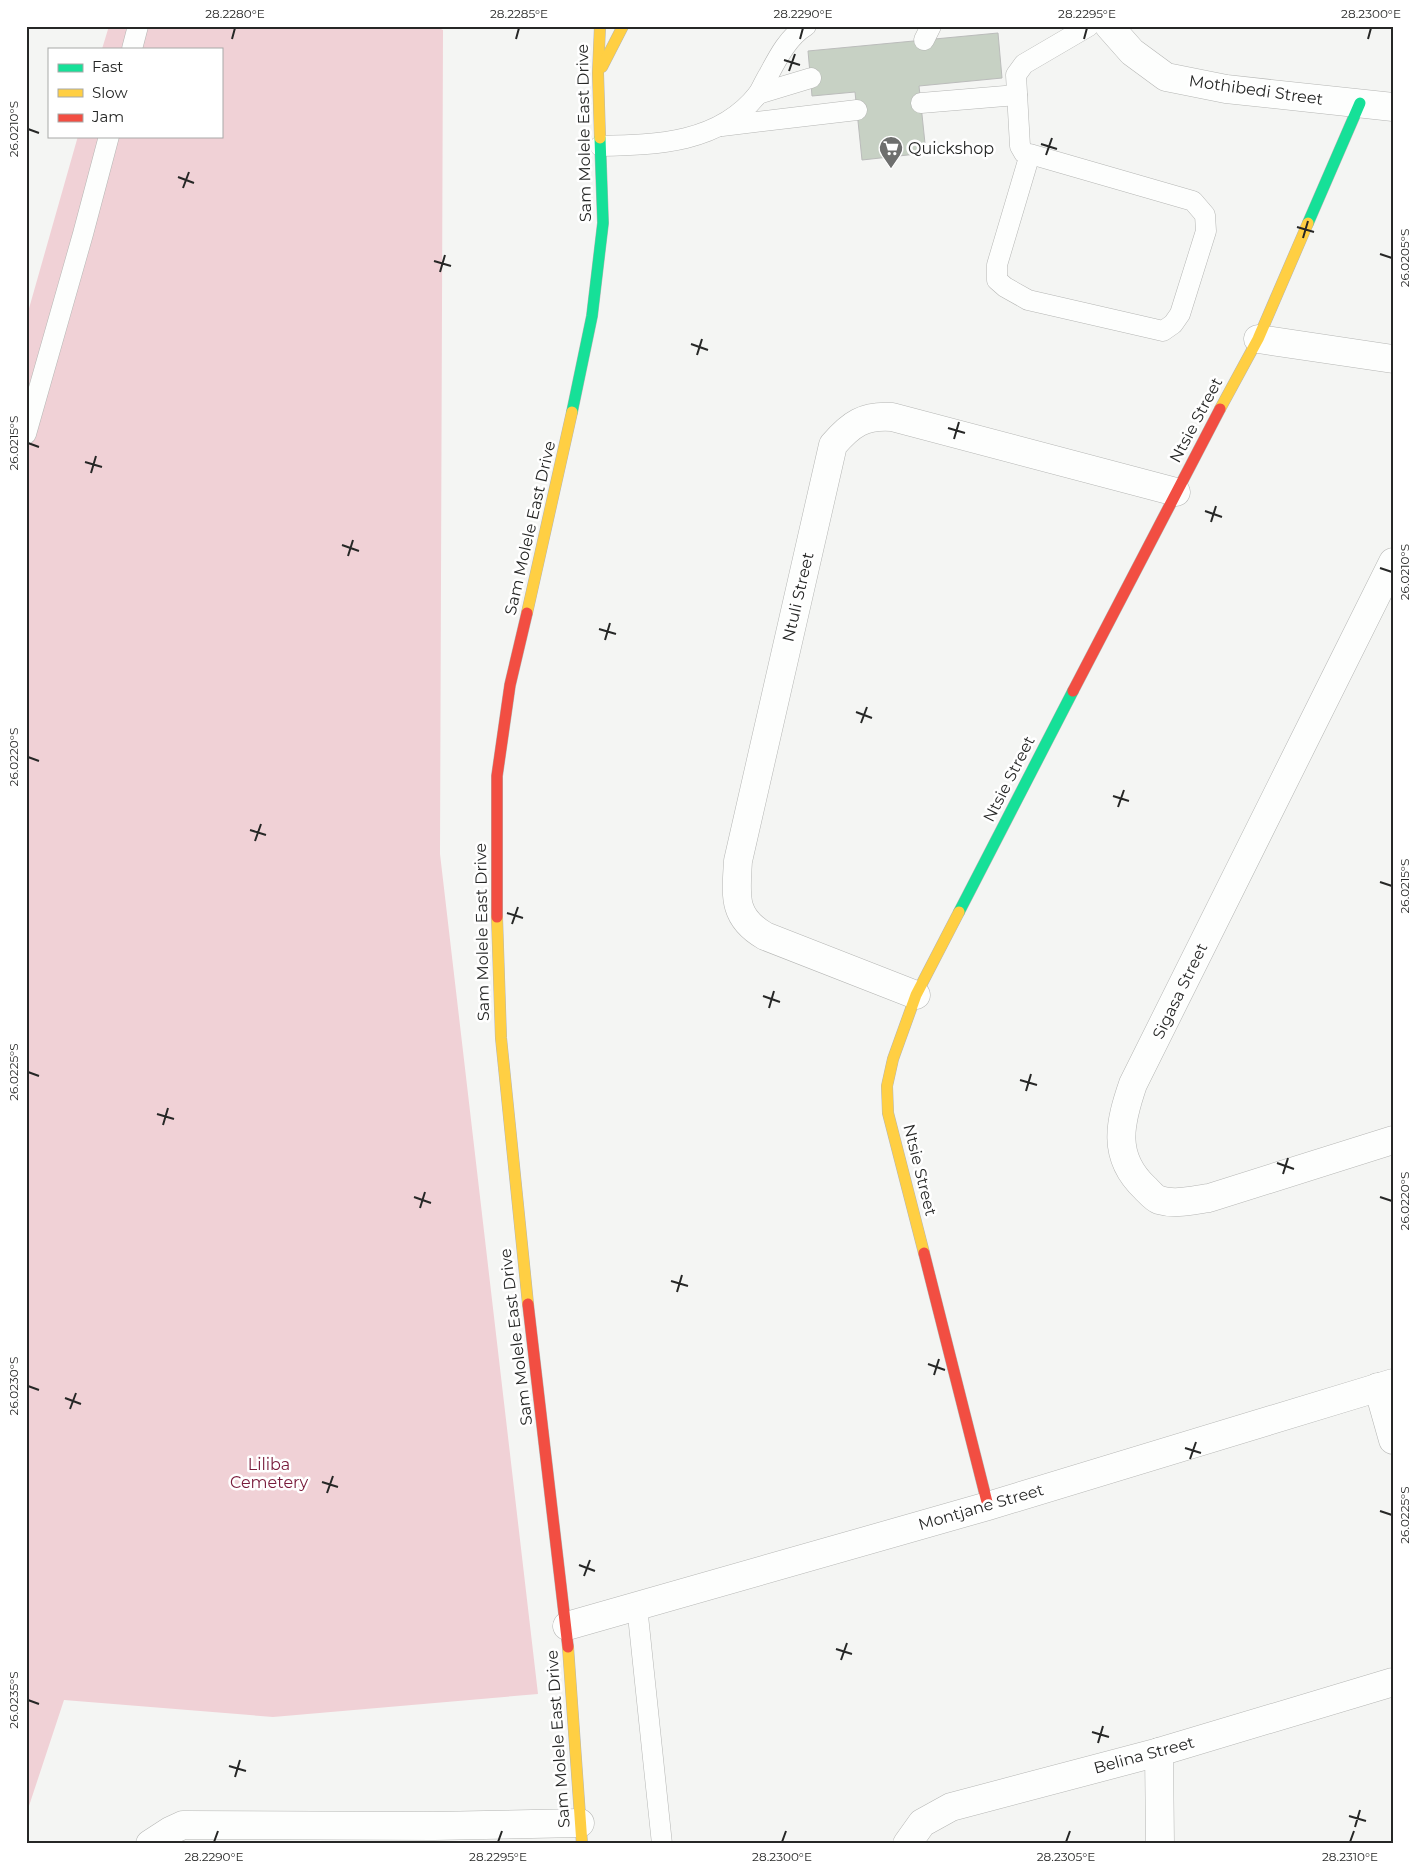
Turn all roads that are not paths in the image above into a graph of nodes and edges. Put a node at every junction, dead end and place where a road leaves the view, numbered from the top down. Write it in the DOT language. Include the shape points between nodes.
graph roads {
  1 [pos="138,26"];
  2 [pos="589,26"];
  3 [pos="600,26"];
  4 [pos="623,26"];
  5 [pos="806,26"];
  6 [pos="1089,26"];
  7 [pos="1109,26"];
  8 [pos="599,40"];
  9 [pos="132,48"];
  10 [pos="598,73"];
  11 [pos="811,78"];
  12 [pos="758,94"];
  13 [pos="1017,95"];
  14 [pos="921,103"];
  15 [pos="1360,103"];
  16 [pos="1393,107"];
  17 [pos="857,110"];
  18 [pos="718,126"];
  19 [pos="108,138"];
  20 [pos="600,146"];
  21 [pos="1030,154"];
  22 [pos="1258,339"];
  23 [pos="1393,359"];
  24 [pos="26,434"];
  25 [pos="1176,492"];
  26 [pos="1393,562"];
  27 [pos="916,995"];
  28 [pos="1393,1140"];
  29 [pos="1386,1385"];
  30 [pos="1393,1440"];
  31 [pos="988,1506"];
  32 [pos="637,1606"];
  33 [pos="567,1626"];
  34 [pos="1393,1682"];
  35 [pos="1159,1752"];
  36 [pos="581,1834"];
  37 [pos="150,1844"];
  38 [pos="662,1844"];
  39 [pos="907,1844"];
  40 [pos="1160,1844"];
  1 -- 9 [label="lane"];
  2 -- 8 [label="street"];
  3 -- 8 [label="street, Sam Molele East Drive"];
  4 -- 10 [label="street"];
  5 -- 12 [label="lane" via="785,47"];
  6 -- 13 [label="lane" via="1024,64 1016,75"];
  7 -- 15 [label="street, Mothibedi Street" via="1132,52 1166,77 1226,90"];
  8 -- 10 [label="street, Sam Molele East Drive"];
  10 -- 20 [label="street, Sam Molele East Drive"];
  11 -- 12 [label="lane"];
  12 -- 18 [label="lane" via="736,116"];
  13 -- 14 [label="lane"];
  13 -- 21 [label="lane" via="1020,146 1024,153"];
  15 -- 16 [label="street, Mothibedi Street"];
  15 -- 22 [label="street, Ntsie Street"];
  17 -- 18 [label="lane"];
  18 -- 20 [label="lane" via="708,133 670,142"];
  19 -- 24 [label="lane"];
  20 -- 33 [label="street, Sam Molele East Drive" via="603,222 592,316 510,685 497,776 496,880 501,1038 526,1291"];
  21 -- 21 [label="lane" via="1193,201 1205,215 1206,231 1180,314 1173,324 1163,331 1028,300 997,280 997,265"];
  22 -- 23 [label="street"];
  22 -- 25 [label="street, Ntsie Street"];
  25 -- 27 [label="street, Ntsie Street"];
  25 -- 27 [label="street, Ntuli Street" via="892,417 865,419 848,428 833,444 738,861 739,908 746,922 765,936"];
  26 -- 28 [label="street, Sigasa Street" via="1133,1084 1123,1115 1121,1140 1126,1160 1138,1181 1157,1199 1183,1202 1209,1198"];
  27 -- 31 [label="street, Ntsie Street" via="893,1059 887,1086 888,1112"];
  29 -- 30 [label="street"];
  29 -- 31 [label="street, Montjane Street"];
  31 -- 32 [label="street, Montjane Street"];
  32 -- 33 [label="street, Montjane Street"];
  32 -- 38 [label="lane"];
  33 -- 36 [label="street, Sam Molele East Drive"];
  34 -- 35 [label="street, Belina Street"];
  35 -- 39 [label="street, Belina Street" via="951,1807 922,1823"];
  35 -- 40 [label="street"];
  36 -- 37 [label="street" via="434,1826 183,1825"];
}
